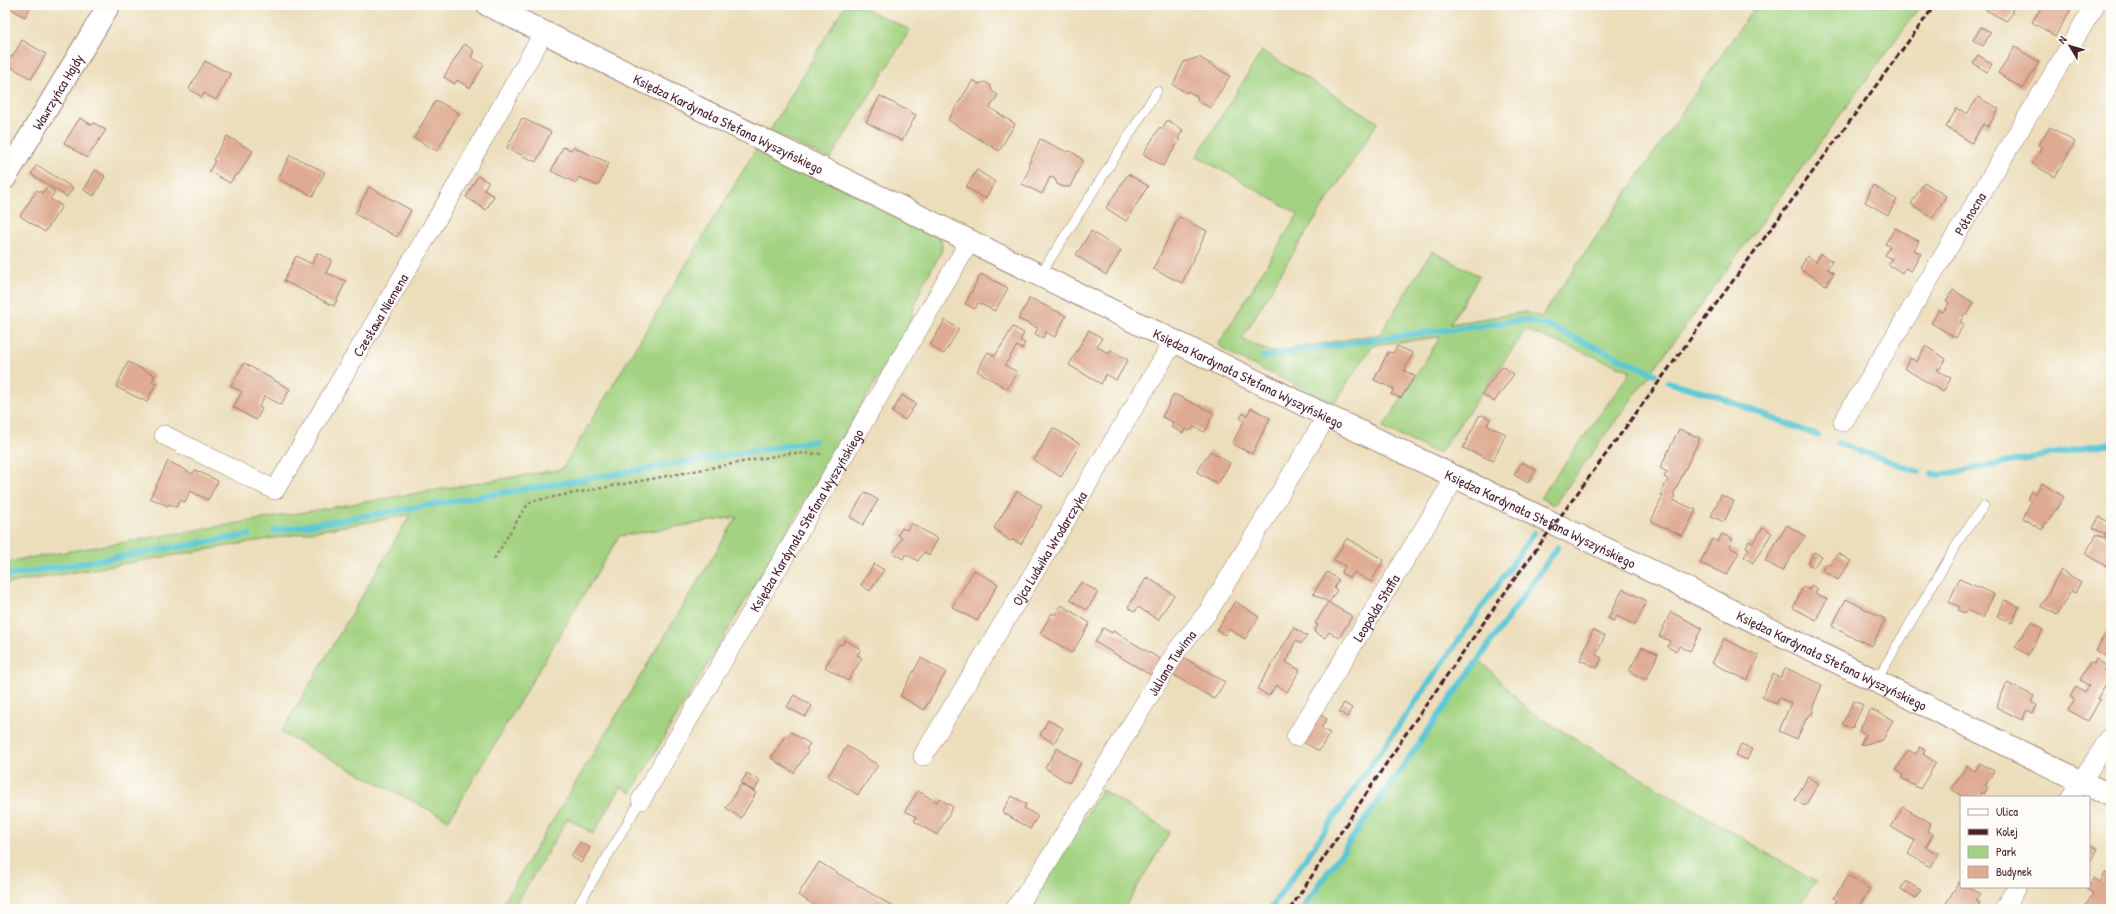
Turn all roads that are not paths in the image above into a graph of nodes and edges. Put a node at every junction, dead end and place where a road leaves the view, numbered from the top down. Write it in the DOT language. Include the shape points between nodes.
graph roads {
  1 [pos="109,5"];
  2 [pos="488,5"];
  3 [pos="2096,5"];
  4 [pos="544,32"];
  5 [pos="1157,91"];
  6 [pos="8,167"];
  7 [pos="970,241"];
  8 [pos="1040,275"];
  9 [pos="1174,341"];
  10 [pos="1327,416"];
  11 [pos="1843,422"];
  12 [pos="164,435"];
  13 [pos="1455,478"];
  14 [pos="1984,506"];
  15 [pos="1876,681"];
  16 [pos="2111,736"];
  17 [pos="1296,737"];
  18 [pos="923,756"];
  19 [pos="2077,789"];
  20 [pos="2111,796"];
  21 [pos="641,800"];
  22 [pos="2016,888"];
  23 [pos="576,909"];
  24 [pos="1015,909"];
  25 [pos="2004,909"];
  1 -- 6 [label="street, Wawrzyńca Hajdy"];
  2 -- 4 [label="street, Księdza Kardynała Stefana Wyszyńskiego"];
  3 -- 11 [label="street, Północna"];
  4 -- 7 [label="street, Księdza Kardynała Stefana Wyszyńskiego"];
  4 -- 12 [label="street, Czesława Niemena" via="450,197 275,490"];
  5 -- 8 [label="lane"];
  7 -- 8 [label="street, Księdza Kardynała Stefana Wyszyńskiego"];
  7 -- 21 [label="street, Księdza Kardynała Stefana Wyszyńskiego"];
  8 -- 9 [label="street, Księdza Kardynała Stefana Wyszyńskiego"];
  9 -- 10 [label="street, Księdza Kardynała Stefana Wyszyńskiego"];
  9 -- 18 [label="street, Ojca Ludwika Wrodarczyka"];
  10 -- 13 [label="street, Księdza Kardynała Stefana Wyszyńskiego"];
  10 -- 24 [label="street, Juliana Tuwima" via="1208,612 1178,649 1042,871"];
  13 -- 15 [label="street, Księdza Kardynała Stefana Wyszyńskiego"];
  13 -- 17 [label="street, Leopolda Staffa"];
  14 -- 15 [label="lane" via="1963,534"];
  15 -- 19 [label="street, Księdza Kardynała Stefana Wyszyńskiego"];
  16 -- 19 [label="street"];
  19 -- 20 [label="street, Księdza Kardynała Stefana Wyszyńskiego"];
  21 -- 23 [label="lane"];
  22 -- 25 [label="street"];
}
